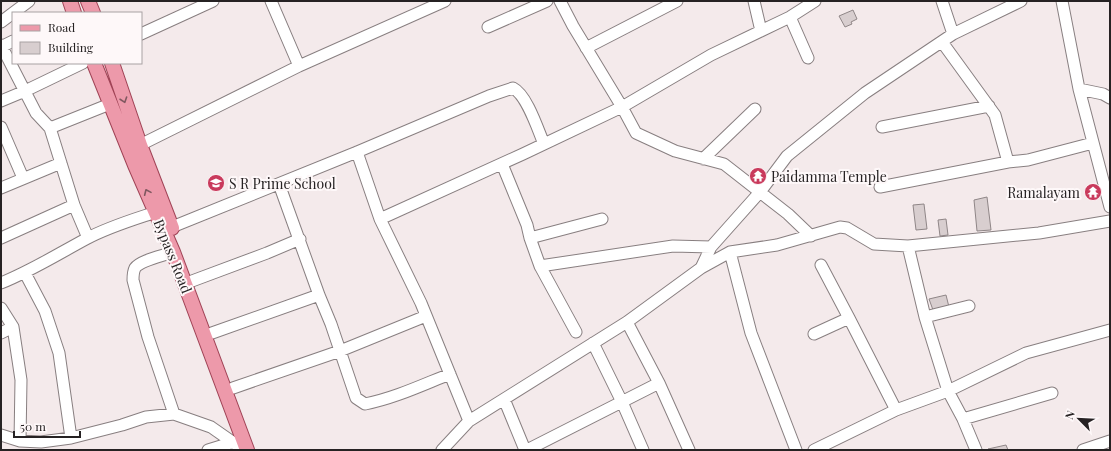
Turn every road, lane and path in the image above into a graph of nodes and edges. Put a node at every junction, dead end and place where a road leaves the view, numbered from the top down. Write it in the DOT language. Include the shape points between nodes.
graph roads {
  1 [pos="29,1"];
  2 [pos="70,1"];
  3 [pos="88,1"];
  4 [pos="213,1"];
  5 [pos="271,1"];
  6 [pos="445,1"];
  7 [pos="547,1"];
  8 [pos="560,1"];
  9 [pos="677,1"];
  10 [pos="754,1"];
  11 [pos="815,1"];
  12 [pos="942,1"];
  13 [pos="1021,1"];
  14 [pos="1062,1"];
  15 [pos="14,12"];
  16 [pos="74,12"];
  17 [pos="93,12"];
  18 [pos="12,14"];
  19 [pos="790,17"];
  20 [pos="1,22"];
  21 [pos="488,27"];
  22 [pos="761,31"];
  23 [pos="142,34"];
  24 [pos="953,34"];
  25 [pos="12,41"];
  26 [pos="942,42"];
  27 [pos="1,46"];
  28 [pos="586,48"];
  29 [pos="808,58"];
  30 [pos="81,64"];
  31 [pos="94,64"];
  32 [pos="112,64"];
  33 [pos="299,66"];
  34 [pos="1079,89"];
  35 [pos="25,91"];
  36 [pos="1110,98"];
  37 [pos="1,102"];
  38 [pos="110,104"];
  39 [pos="989,106"];
  40 [pos="622,107"];
  41 [pos="755,109"];
  42 [pos="1,127"];
  43 [pos="882,127"];
  44 [pos="50,128"];
  45 [pos="1093,143"];
  46 [pos="544,144"];
  47 [pos="140,145"];
  48 [pos="357,152"];
  49 [pos="703,159"];
  50 [pos="1008,162"];
  51 [pos="61,163"];
  52 [pos="502,164"];
  53 [pos="23,178"];
  54 [pos="279,184"];
  55 [pos="1,188"];
  56 [pos="880,188"];
  57 [pos="760,192"];
  58 [pos="74,205"];
  59 [pos="1110,207"];
  60 [pos="156,212"];
  61 [pos="380,219"];
  62 [pos="602,219"];
  63 [pos="1110,221"];
  64 [pos="172,227"];
  65 [pos="811,236"];
  66 [pos="1,238"];
  67 [pos="88,238"];
  68 [pos="530,238"];
  69 [pos="300,239"];
  70 [pos="908,246"];
  71 [pos="711,247"];
  72 [pos="173,252"];
  73 [pos="730,252"];
  74 [pos="821,265"];
  75 [pos="540,266"];
  76 [pos="701,268"];
  77 [pos="25,273"];
  78 [pos="192,280"];
  79 [pos="1,283"];
  80 [pos="319,295"];
  81 [pos="969,306"];
  82 [pos="1,308"];
  83 [pos="426,316"];
  84 [pos="925,316"];
  85 [pos="849,318"];
  86 [pos="628,322"];
  87 [pos="13,327"];
  88 [pos="1110,330"];
  89 [pos="576,332"];
  90 [pos="1,333"];
  91 [pos="212,333"];
  92 [pos="814,334"];
  93 [pos="593,343"];
  94 [pos="340,351"];
  95 [pos="450,374"];
  96 [pos="659,383"];
  97 [pos="233,388"];
  98 [pos="948,391"];
  99 [pos="1052,393"];
  100 [pos="504,399"];
  101 [pos="622,402"];
  102 [pos="896,410"];
  103 [pos="174,414"];
  104 [pos="963,419"];
  105 [pos="469,421"];
  106 [pos="1,435"];
  107 [pos="71,438"];
  108 [pos="20,441"];
  109 [pos="1110,441"];
  110 [pos="234,442"];
  111 [pos="208,450"];
  112 [pos="246,450"];
  113 [pos="256,450"];
  114 [pos="442,450"];
  115 [pos="526,450"];
  116 [pos="643,450"];
  117 [pos="689,450"];
  118 [pos="796,450"];
  119 [pos="814,450"];
  120 [pos="976,450"];
  121 [pos="1082,450"];
  1 -- 15 [label="street"];
  2 -- 16 [label="main road"];
  3 -- 17 [label="main road"];
  4 -- 23 [label="street"];
  5 -- 33 [label="street"];
  6 -- 33 [label="street"];
  7 -- 21 [label="street"];
  8 -- 28 [label="street"];
  9 -- 28 [label="street"];
  10 -- 22 [label="street"];
  11 -- 19 [label="street"];
  12 -- 24 [label="street"];
  13 -- 24 [label="street"];
  14 -- 34 [label="street"];
  18 -- 20 [label="street"];
  19 -- 22 [label="street"];
  19 -- 29 [label="street"];
  22 -- 40 [label="street" via="711,55"];
  24 -- 26 [label="street"];
  25 -- 27 [label="street"];
  26 -- 39 [label="street"];
  26 -- 57 [label="street" via="865,93 787,156"];
  27 -- 35 [label="street"];
  28 -- 40 [label="street"];
  30 -- 35 [label="street"];
  31 -- 38 [label="main road, Bypass Road"];
  32 -- 47 [label="main road, Bypass Road, one-way"];
  33 -- 47 [label="street"];
  34 -- 36 [label="street"];
  34 -- 45 [label="street"];
  35 -- 37 [label="street"];
  35 -- 44 [label="street" via="36,113"];
  38 -- 44 [label="street"];
  60 -- 38 [label="main road, Bypass Road, one-way"];
  39 -- 43 [label="street"];
  39 -- 50 [label="street" via="995,114"];
  40 -- 46 [label="street"];
  40 -- 49 [label="street" via="636,133 675,151"];
  41 -- 49 [label="street"];
  42 -- 53 [label="street"];
  44 -- 51 [label="street"];
  45 -- 50 [label="street" via="1028,160"];
  45 -- 59 [label="street"];
  46 -- 48 [label="street" via="524,99 513,88"];
  46 -- 52 [label="street"];
  47 -- 64 [label="main road, Bypass Road"];
  48 -- 54 [label="street"];
  48 -- 61 [label="street"];
  49 -- 57 [label="street" via="724,164"];
  50 -- 56 [label="street"];
  51 -- 53 [label="street"];
  51 -- 58 [label="street"];
  52 -- 61 [label="street"];
  52 -- 68 [label="street"];
  53 -- 55 [label="street"];
  54 -- 64 [label="street"];
  54 -- 69 [label="street"];
  57 -- 65 [label="street"];
  57 -- 71 [label="street"];
  58 -- 66 [label="street"];
  58 -- 67 [label="street"];
  60 -- 67 [label="street"];
  60 -- 72 [label="main road, Bypass Road"];
  61 -- 83 [label="street"];
  62 -- 68 [label="street"];
  63 -- 70 [label="street" via="1040,233"];
  64 -- 78 [label="main road, Bypass Road"];
  65 -- 70 [label="street" via="844,226 874,244"];
  65 -- 73 [label="street" via="777,245"];
  67 -- 77 [label="street"];
  68 -- 75 [label="street"];
  69 -- 78 [label="street"];
  69 -- 80 [label="street"];
  70 -- 84 [label="street"];
  71 -- 75 [label="street" via="673,246"];
  71 -- 76 [label="street"];
  72 -- 103 [label="street" via="140,263 133,272 133,280 148,337"];
  72 -- 112 [label="main road, Bypass Road"];
  73 -- 76 [label="street"];
  73 -- 118 [label="street" via="751,333"];
  74 -- 85 [label="street"];
  75 -- 89 [label="street"];
  76 -- 86 [label="street"];
  77 -- 79 [label="street"];
  77 -- 107 [label="street" via="45,311 59,353"];
  78 -- 91 [label="main road, Bypass Road"];
  80 -- 91 [label="street"];
  80 -- 94 [label="street"];
  81 -- 84 [label="street"];
  82 -- 87 [label="street"];
  83 -- 94 [label="street"];
  83 -- 95 [label="street"];
  84 -- 98 [label="street"];
  85 -- 92 [label="street"];
  85 -- 102 [label="street"];
  86 -- 93 [label="street"];
  86 -- 96 [label="street"];
  87 -- 90 [label="street"];
  87 -- 108 [label="street" via="20,380"];
  88 -- 98 [label="street" via="1026,353"];
  91 -- 97 [label="main road, Bypass Road"];
  93 -- 100 [label="street"];
  93 -- 101 [label="street"];
  94 -- 95 [label="street" via="356,398 365,404 396,396"];
  94 -- 97 [label="street"];
  95 -- 105 [label="street"];
  96 -- 101 [label="street"];
  96 -- 117 [label="street"];
  97 -- 113 [label="main road, Bypass Road"];
  98 -- 102 [label="street"];
  98 -- 104 [label="street"];
  99 -- 104 [label="street"];
  100 -- 105 [label="street"];
  100 -- 115 [label="street"];
  101 -- 115 [label="street"];
  101 -- 116 [label="street"];
  102 -- 119 [label="street"];
  103 -- 107 [label="street" via="146,417"];
  103 -- 110 [label="street" via="211,427"];
  104 -- 120 [label="street"];
  105 -- 114 [label="street"];
  106 -- 108 [label="street"];
  107 -- 108 [label="street" via="41,442"];
  109 -- 121 [label="street"];
  110 -- 111 [label="street"];
  110 -- 112 [label="street"];
}
